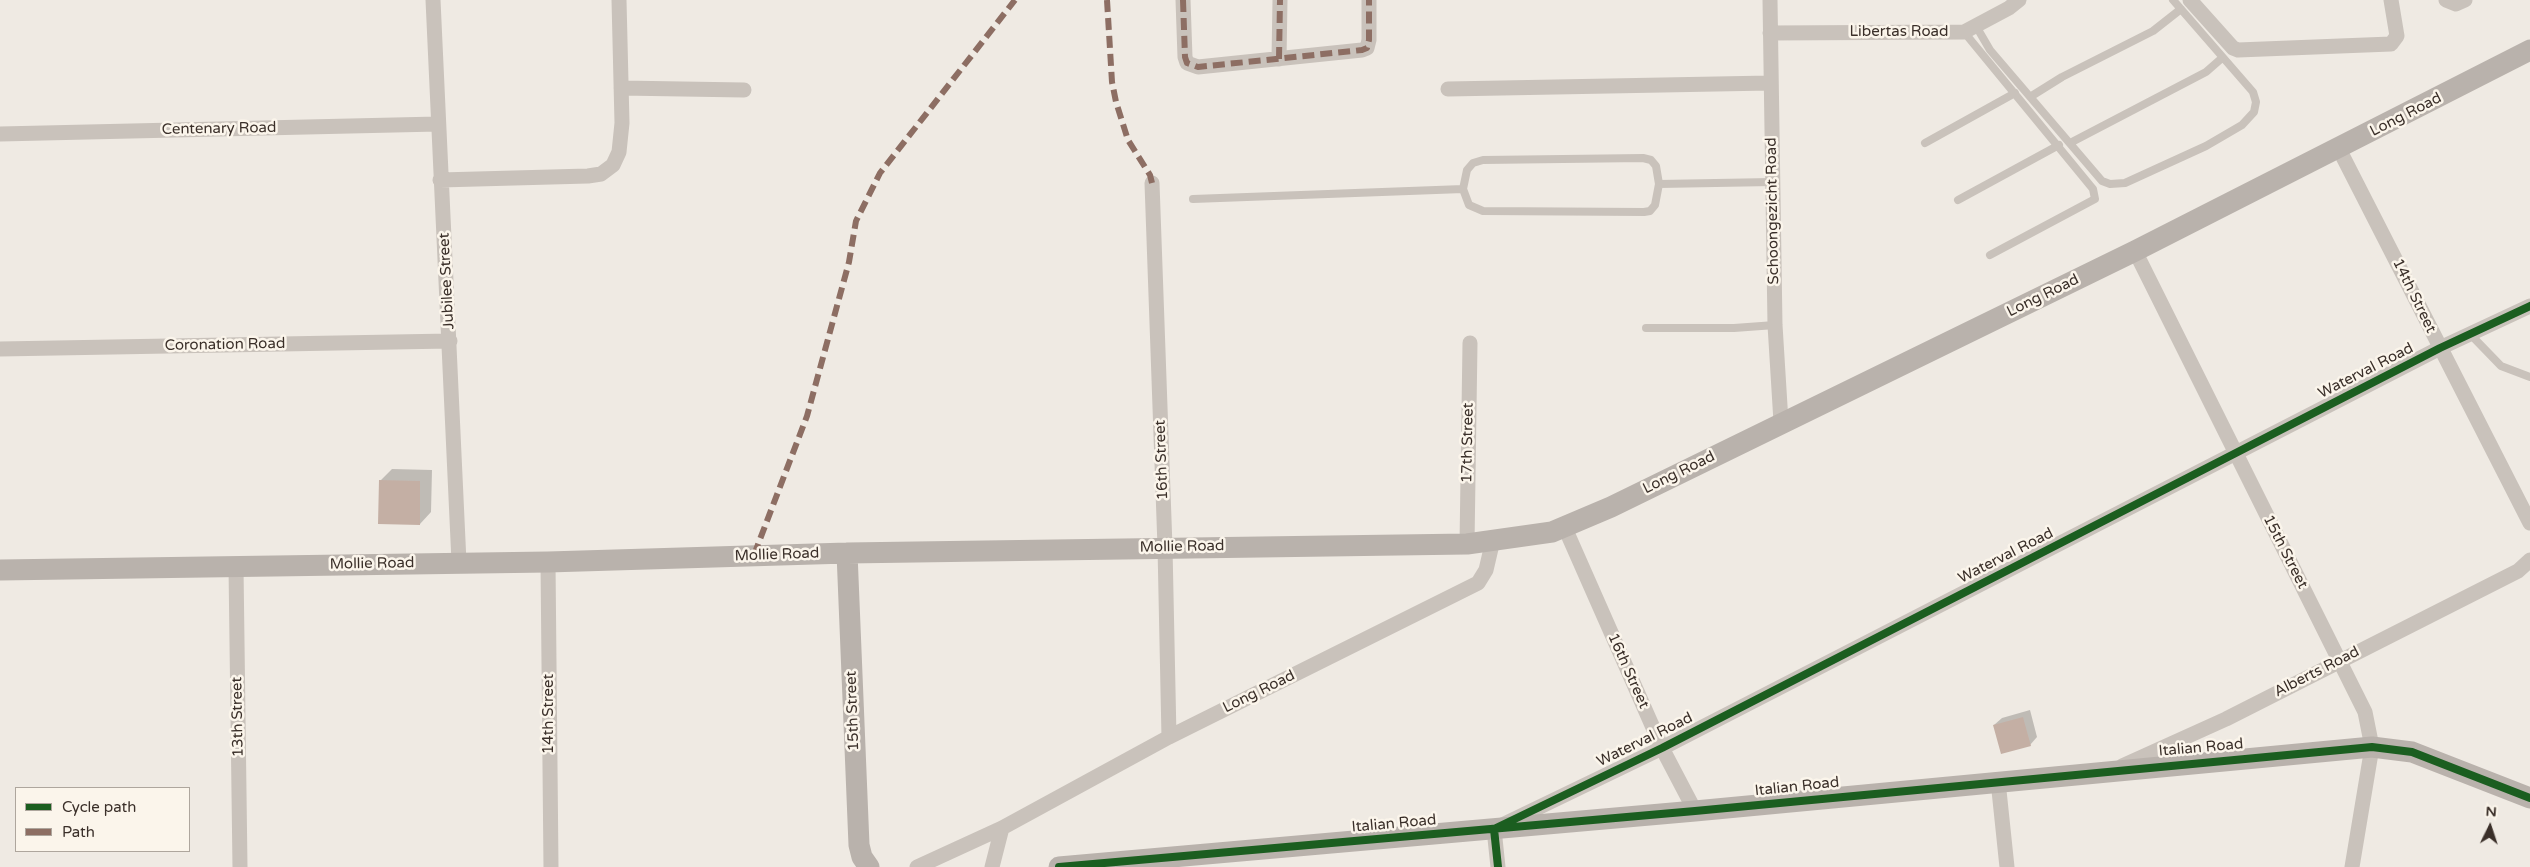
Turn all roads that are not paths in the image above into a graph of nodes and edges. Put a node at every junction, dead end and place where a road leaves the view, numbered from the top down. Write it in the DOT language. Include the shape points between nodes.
graph roads {
  1 [pos="434,0"];
  2 [pos="619,0"];
  3 [pos="1183,0"];
  4 [pos="1280,0"];
  5 [pos="1369,0"];
  6 [pos="1770,0"];
  7 [pos="2019,0"];
  8 [pos="2173,0"];
  9 [pos="2391,0"];
  10 [pos="2446,0"];
  11 [pos="2465,0"];
  12 [pos="2186,5"];
  13 [pos="1970,28"];
  14 [pos="1770,33"];
  15 [pos="2530,50"];
  16 [pos="2222,58"];
  17 [pos="1279,59"];
  18 [pos="1770,83"];
  19 [pos="621,88"];
  20 [pos="1448,89"];
  21 [pos="744,90"];
  22 [pos="2016,93"];
  23 [pos="2030,97"];
  24 [pos="438,124"];
  25 [pos="0,134"];
  26 [pos="1926,143"];
  27 [pos="2070,143"];
  28 [pos="2059,145"];
  29 [pos="2339,149"];
  30 [pos="440,180"];
  31 [pos="1772,182"];
  32 [pos="1152,183"];
  33 [pos="1659,184"];
  34 [pos="1463,189"];
  35 [pos="1193,199"];
  36 [pos="1958,200"];
  37 [pos="2135,251"];
  38 [pos="1990,255"];
  39 [pos="2530,306"];
  40 [pos="1775,324"];
  41 [pos="1646,328"];
  42 [pos="2470,334"];
  43 [pos="450,342"];
  44 [pos="1470,343"];
  45 [pos="2440,348"];
  46 [pos="0,349"];
  47 [pos="2530,377"];
  48 [pos="1781,422"];
  49 [pos="2235,453"];
  50 [pos="2530,523"];
  51 [pos="1559,530"];
  52 [pos="1493,540"];
  53 [pos="1467,544"];
  54 [pos="1165,547"];
  55 [pos="847,552"];
  56 [pos="2530,560"];
  57 [pos="459,562"];
  58 [pos="548,562"];
  59 [pos="236,567"];
  60 [pos="0,570"];
  61 [pos="2340,660"];
  62 [pos="1169,737"];
  63 [pos="2372,747"];
  64 [pos="1662,748"];
  65 [pos="2114,770"];
  66 [pos="1998,781"];
  67 [pos="2530,798"];
  68 [pos="1695,811"];
  69 [pos="1002,828"];
  70 [pos="1494,829"];
  71 [pos="240,867"];
  72 [pos="551,867"];
  73 [pos="869,867"];
  74 [pos="917,867"];
  75 [pos="992,867"];
  76 [pos="1059,867"];
  77 [pos="1498,867"];
  78 [pos="2007,867"];
  79 [pos="2352,867"];
  1 -- 24 [label="street, Jubilee Street"];
  2 -- 19 [label="street"];
  3 -- 17 [label="street" via="1185,57 1189,64 1212,66"];
  4 -- 17 [label="street"];
  5 -- 17 [label="street" via="1367,48"];
  6 -- 14 [label="street, Schoongezicht Road"];
  7 -- 13 [label="street, Libertas Road"];
  8 -- 12 [label="lane"];
  9 -- 12 [label="street" via="2397,36 2391,44 2238,50"];
  10 -- 11 [label="street" via="2456,4"];
  12 -- 16 [label="lane"];
  12 -- 23 [label="lane" via="2153,31"];
  13 -- 14 [label="street, Libertas Road"];
  13 -- 22 [label="lane"];
  13 -- 23 [label="lane"];
  14 -- 18 [label="street, Schoongezicht Road"];
  15 -- 29 [label="main road, Long Road"];
  16 -- 27 [label="lane" via="2206,72"];
  16 -- 27 [label="lane" via="2253,92 2256,102 2254,112 2234,130 2125,183 2102,181"];
  18 -- 20 [label="street"];
  18 -- 31 [label="street, Schoongezicht Road"];
  19 -- 21 [label="street"];
  19 -- 30 [label="street" via="619,152 613,165 601,174"];
  22 -- 26 [label="lane"];
  22 -- 28 [label="lane"];
  23 -- 27 [label="lane"];
  24 -- 25 [label="street, Centenary Road"];
  24 -- 30 [label="street, Jubilee Street"];
  28 -- 36 [label="lane"];
  28 -- 38 [label="lane" via="2093,189 2095,199"];
  29 -- 37 [label="main road, Long Road"];
  29 -- 45 [label="street, 14th Street"];
  30 -- 43 [label="street, Jubilee Street"];
  31 -- 33 [label="lane"];
  31 -- 40 [label="street, Schoongezicht Road"];
  32 -- 54 [label="street, 16th Street"];
  33 -- 34 [label="lane" via="1655,205 1644,212 1483,211 1469,205"];
  33 -- 34 [label="lane" via="1656,166 1643,158 1483,160 1473,163 1467,170"];
  34 -- 35 [label="lane"];
  37 -- 48 [label="main road, Long Road"];
  37 -- 49 [label="street, 15th Street"];
  39 -- 42 [label="street, Waterval Road"];
  40 -- 41 [label="lane" via="1734,328"];
  40 -- 48 [label="street, Schoongezicht Road"];
  42 -- 45 [label="street, Waterval Road"];
  42 -- 47 [label="lane" via="2501,366"];
  43 -- 46 [label="street, Coronation Road"];
  43 -- 57 [label="street, Jubilee Street"];
  44 -- 53 [label="street, 17th Street"];
  45 -- 49 [label="street, Waterval Road"];
  45 -- 50 [label="street, 14th Street"];
  48 -- 51 [label="main road, Long Road"];
  49 -- 61 [label="street, 15th Street"];
  49 -- 64 [label="street, Waterval Road"];
  51 -- 52 [label="main road, Mollie Road"];
  51 -- 64 [label="street, 16th Street"];
  52 -- 53 [label="main road, Mollie Road"];
  52 -- 62 [label="street, Long Road" via="1484,576 1478,583"];
  53 -- 54 [label="main road, Mollie Road"];
  54 -- 55 [label="main road, Mollie Road"];
  54 -- 62 [label="street, 16th Street"];
  55 -- 58 [label="main road, Mollie Road"];
  55 -- 73 [label="main road, 15th Street" via="859,845"];
  56 -- 61 [label="street, Alberts Road" via="2518,571"];
  57 -- 58 [label="main road, Mollie Road"];
  57 -- 59 [label="main road, Mollie Road"];
  58 -- 72 [label="street, 14th Street"];
  59 -- 60 [label="main road, Mollie Road"];
  59 -- 71 [label="street, 13th Street"];
  61 -- 63 [label="street, 15th Street" via="2365,712"];
  61 -- 65 [label="street, Alberts Road"];
  62 -- 69 [label="street, Long Road"];
  63 -- 65 [label="main road, Italian Road"];
  63 -- 67 [label="main road, Italian Road" via="2412,752"];
  63 -- 79 [label="street, 15th Street"];
  64 -- 68 [label="street, 16th Street"];
  64 -- 70 [label="street, Waterval Road"];
  65 -- 66 [label="main road, Italian Road"];
  66 -- 68 [label="main road, Italian Road"];
  66 -- 78 [label="street"];
  68 -- 70 [label="main road, Italian Road"];
  69 -- 74 [label="street, Long Road"];
  69 -- 75 [label="street"];
  70 -- 76 [label="main road, Italian Road"];
  70 -- 77 [label="street"];
}
